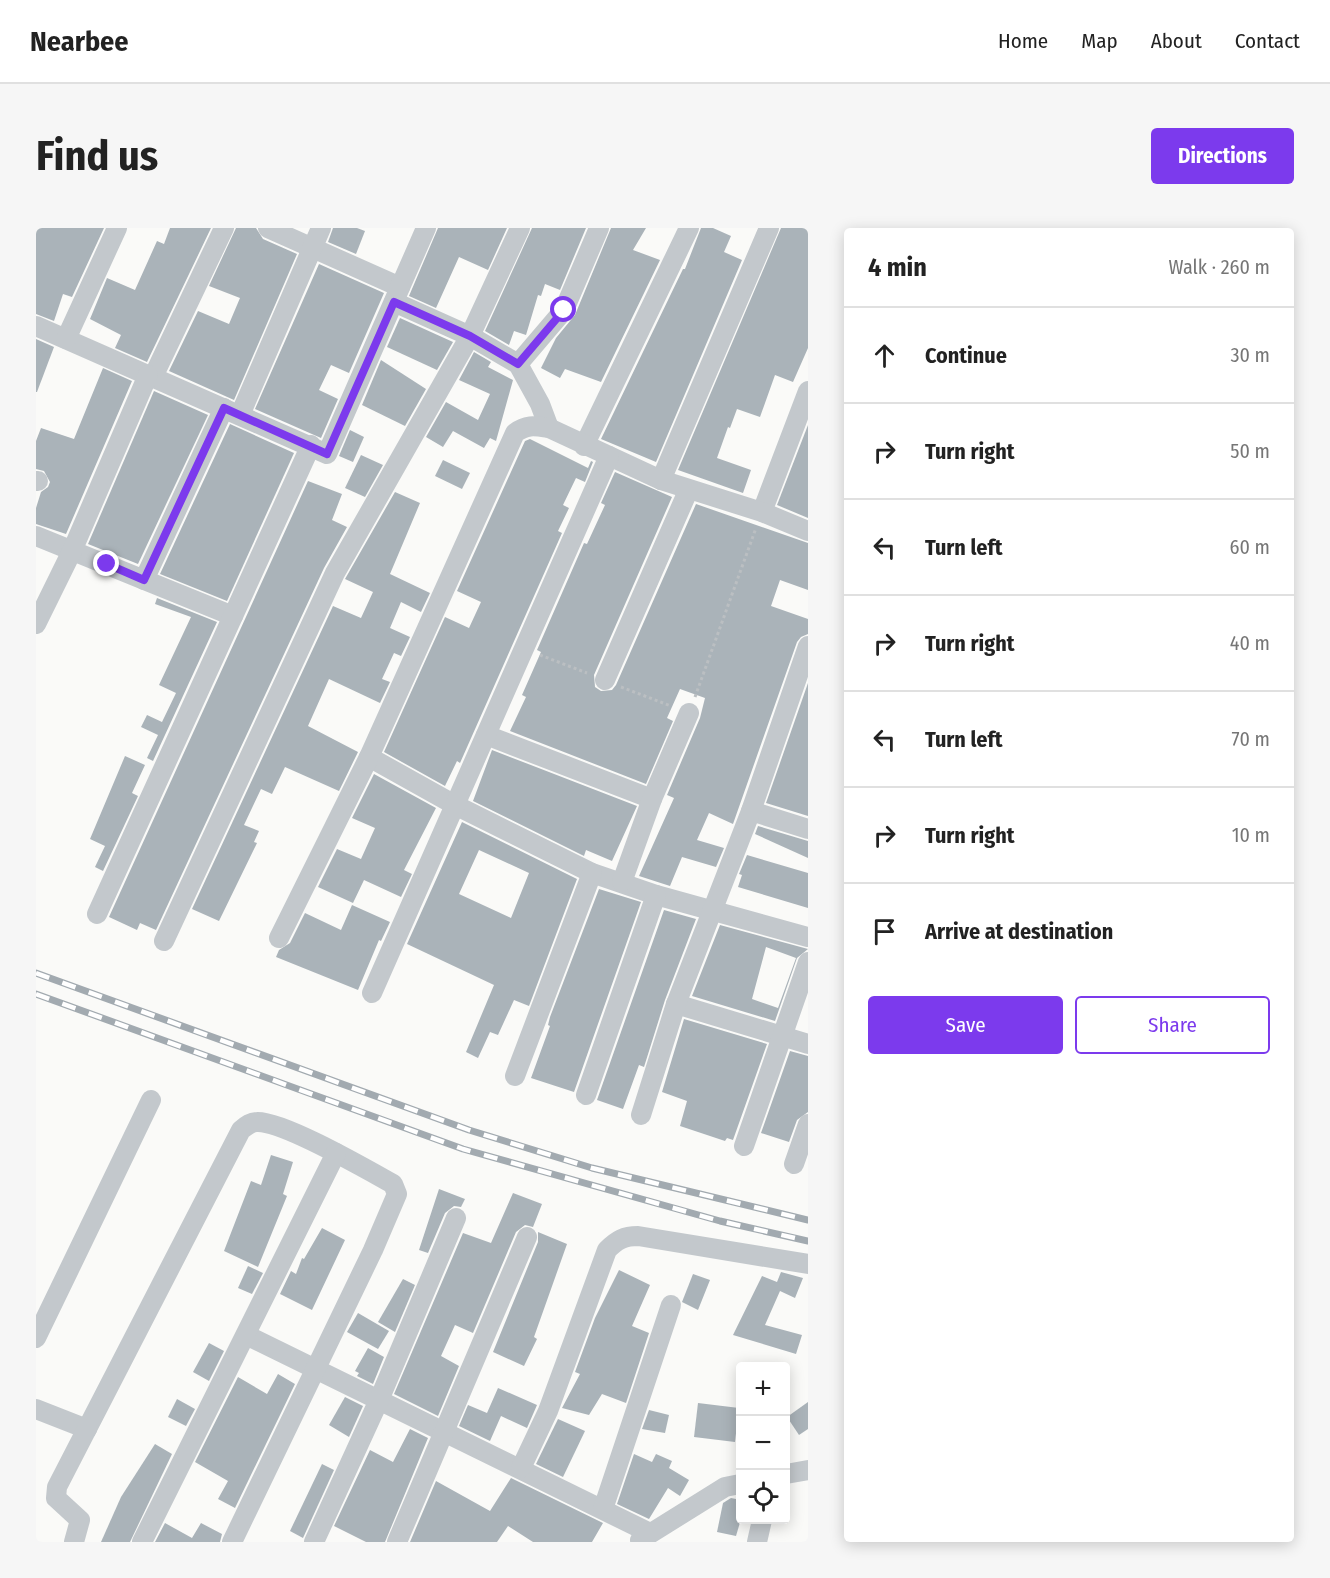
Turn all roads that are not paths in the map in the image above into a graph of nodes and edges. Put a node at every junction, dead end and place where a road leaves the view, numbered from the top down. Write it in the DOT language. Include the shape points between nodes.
graph roads {
  1 [pos="117,228"];
  2 [pos="224,228"];
  3 [pos="268,228"];
  4 [pos="321,228"];
  5 [pos="426,228"];
  6 [pos="520,228"];
  7 [pos="598,228"];
  8 [pos="689,228"];
  9 [pos="769,228"];
  10 [pos="313,247"];
  11 [pos="397,295"];
  12 [pos="36,326"];
  13 [pos="470,336"];
  14 [pos="66,339"];
  15 [pos="518,364"];
  16 [pos="150,376"];
  17 [pos="808,391"];
  18 [pos="232,412"];
  19 [pos="549,428"];
  20 [pos="310,445"];
  21 [pos="584,446"];
  22 [pos="609,456"];
  23 [pos="662,480"];
  24 [pos="688,491"];
  25 [pos="762,513"];
  26 [pos="808,531"];
  27 [pos="36,536"];
  28 [pos="72,550"];
  29 [pos="144,580"];
  30 [pos="233,616"];
  31 [pos="36,624"];
  32 [pos="808,646"];
  33 [pos="802,679"];
  34 [pos="605,681"];
  35 [pos="689,713"];
  36 [pos="486,735"];
  37 [pos="369,757"];
  38 [pos="652,799"];
  39 [pos="455,805"];
  40 [pos="751,811"];
  41 [pos="808,829"];
  42 [pos="592,873"];
  43 [pos="622,882"];
  44 [pos="656,895"];
  45 [pos="711,909"];
  46 [pos="97,914"];
  47 [pos="808,935"];
  48 [pos="279,938"];
  49 [pos="164,941"];
  50 [pos="808,963"];
  51 [pos="372,993"];
  52 [pos="676,1004"];
  53 [pos="782,1035"];
  54 [pos="808,1044"];
  55 [pos="515,1076"];
  56 [pos="586,1095"];
  57 [pos="151,1100"];
  58 [pos="641,1115"];
  59 [pos="808,1124"];
  60 [pos="744,1146"];
  61 [pos="336,1153"];
  62 [pos="794,1164"];
  63 [pos="456,1218"];
  64 [pos="527,1237"];
  65 [pos="808,1264"];
  66 [pos="671,1305"];
  67 [pos="246,1335"];
  68 [pos="36,1338"];
  69 [pos="314,1368"];
  70 [pos="379,1400"];
  71 [pos="36,1409"];
  72 [pos="87,1429"];
  73 [pos="446,1431"];
  74 [pos="521,1468"];
  75 [pos="808,1470"];
  76 [pos="790,1473"];
  77 [pos="736,1485"];
  78 [pos="603,1509"];
  79 [pos="761,1524"];
  80 [pos="644,1538"];
  81 [pos="74,1542"];
  82 [pos="142,1542"];
  83 [pos="232,1542"];
  84 [pos="314,1542"];
  85 [pos="397,1542"];
  86 [pos="757,1542"];
  1 -- 14 [label="street"];
  2 -- 16 [label="street"];
  3 -- 10 [label="street"];
  4 -- 10 [label="street"];
  5 -- 11 [label="street"];
  6 -- 13 [label="street"];
  7 -- 15 [label="street" via="564,310"];
  8 -- 21 [label="street"];
  9 -- 23 [label="street"];
  10 -- 11 [label="street"];
  10 -- 18 [label="street"];
  11 -- 13 [label="street"];
  11 -- 20 [label="street" via="327,454"];
  12 -- 14 [label="street"];
  13 -- 15 [label="street"];
  13 -- 49 [label="street" via="335,573"];
  14 -- 16 [label="street"];
  15 -- 19 [label="street"];
  16 -- 18 [label="street"];
  16 -- 28 [label="street"];
  17 -- 25 [label="street"];
  18 -- 20 [label="street"];
  18 -- 29 [label="street"];
  19 -- 21 [label="street"];
  19 -- 37 [label="street" via="524,427 515,433"];
  20 -- 30 [label="street"];
  21 -- 22 [label="street"];
  22 -- 23 [label="street"];
  22 -- 36 [label="street"];
  23 -- 24 [label="street"];
  24 -- 25 [label="street"];
  24 -- 34 [label="street"];
  25 -- 26 [label="street"];
  27 -- 28 [label="street"];
  28 -- 29 [label="street"];
  28 -- 31 [label="street"];
  29 -- 30 [label="street"];
  30 -- 46 [label="street"];
  32 -- 33 [label="street"];
  33 -- 40 [label="street"];
  35 -- 38 [label="street"];
  36 -- 38 [label="street"];
  36 -- 39 [label="street"];
  37 -- 39 [label="street"];
  37 -- 48 [label="street"];
  38 -- 43 [label="street"];
  39 -- 42 [label="street"];
  39 -- 51 [label="street"];
  40 -- 41 [label="street"];
  40 -- 45 [label="street"];
  42 -- 43 [label="street"];
  42 -- 55 [label="street"];
  43 -- 44 [label="street"];
  44 -- 45 [label="street"];
  44 -- 56 [label="street"];
  45 -- 47 [label="street"];
  45 -- 52 [label="street"];
  50 -- 53 [label="street"];
  52 -- 53 [label="street"];
  52 -- 58 [label="street"];
  53 -- 54 [label="street"];
  53 -- 60 [label="street"];
  57 -- 68 [label="street"];
  59 -- 62 [label="street"];
  61 -- 67 [label="street"];
  61 -- 69 [label="street" via="393,1184 397,1194"];
  61 -- 72 [label="street" via="269,1123 250,1123 241,1130"];
  63 -- 70 [label="street"];
  64 -- 73 [label="street"];
  65 -- 74 [label="street" via="638,1236 615,1241 607,1250 548,1411"];
  66 -- 78 [label="street"];
  67 -- 69 [label="street"];
  67 -- 82 [label="street"];
  69 -- 70 [label="street"];
  69 -- 83 [label="street"];
  70 -- 73 [label="street"];
  70 -- 84 [label="street"];
  71 -- 72 [label="street"];
  72 -- 81 [label="street" via="55,1493 80,1520"];
  73 -- 74 [label="street"];
  73 -- 85 [label="street"];
  74 -- 78 [label="street"];
  75 -- 76 [label="street"];
  77 -- 80 [label="street" via="725,1487"];
  78 -- 80 [label="street"];
  79 -- 86 [label="street"];
}
